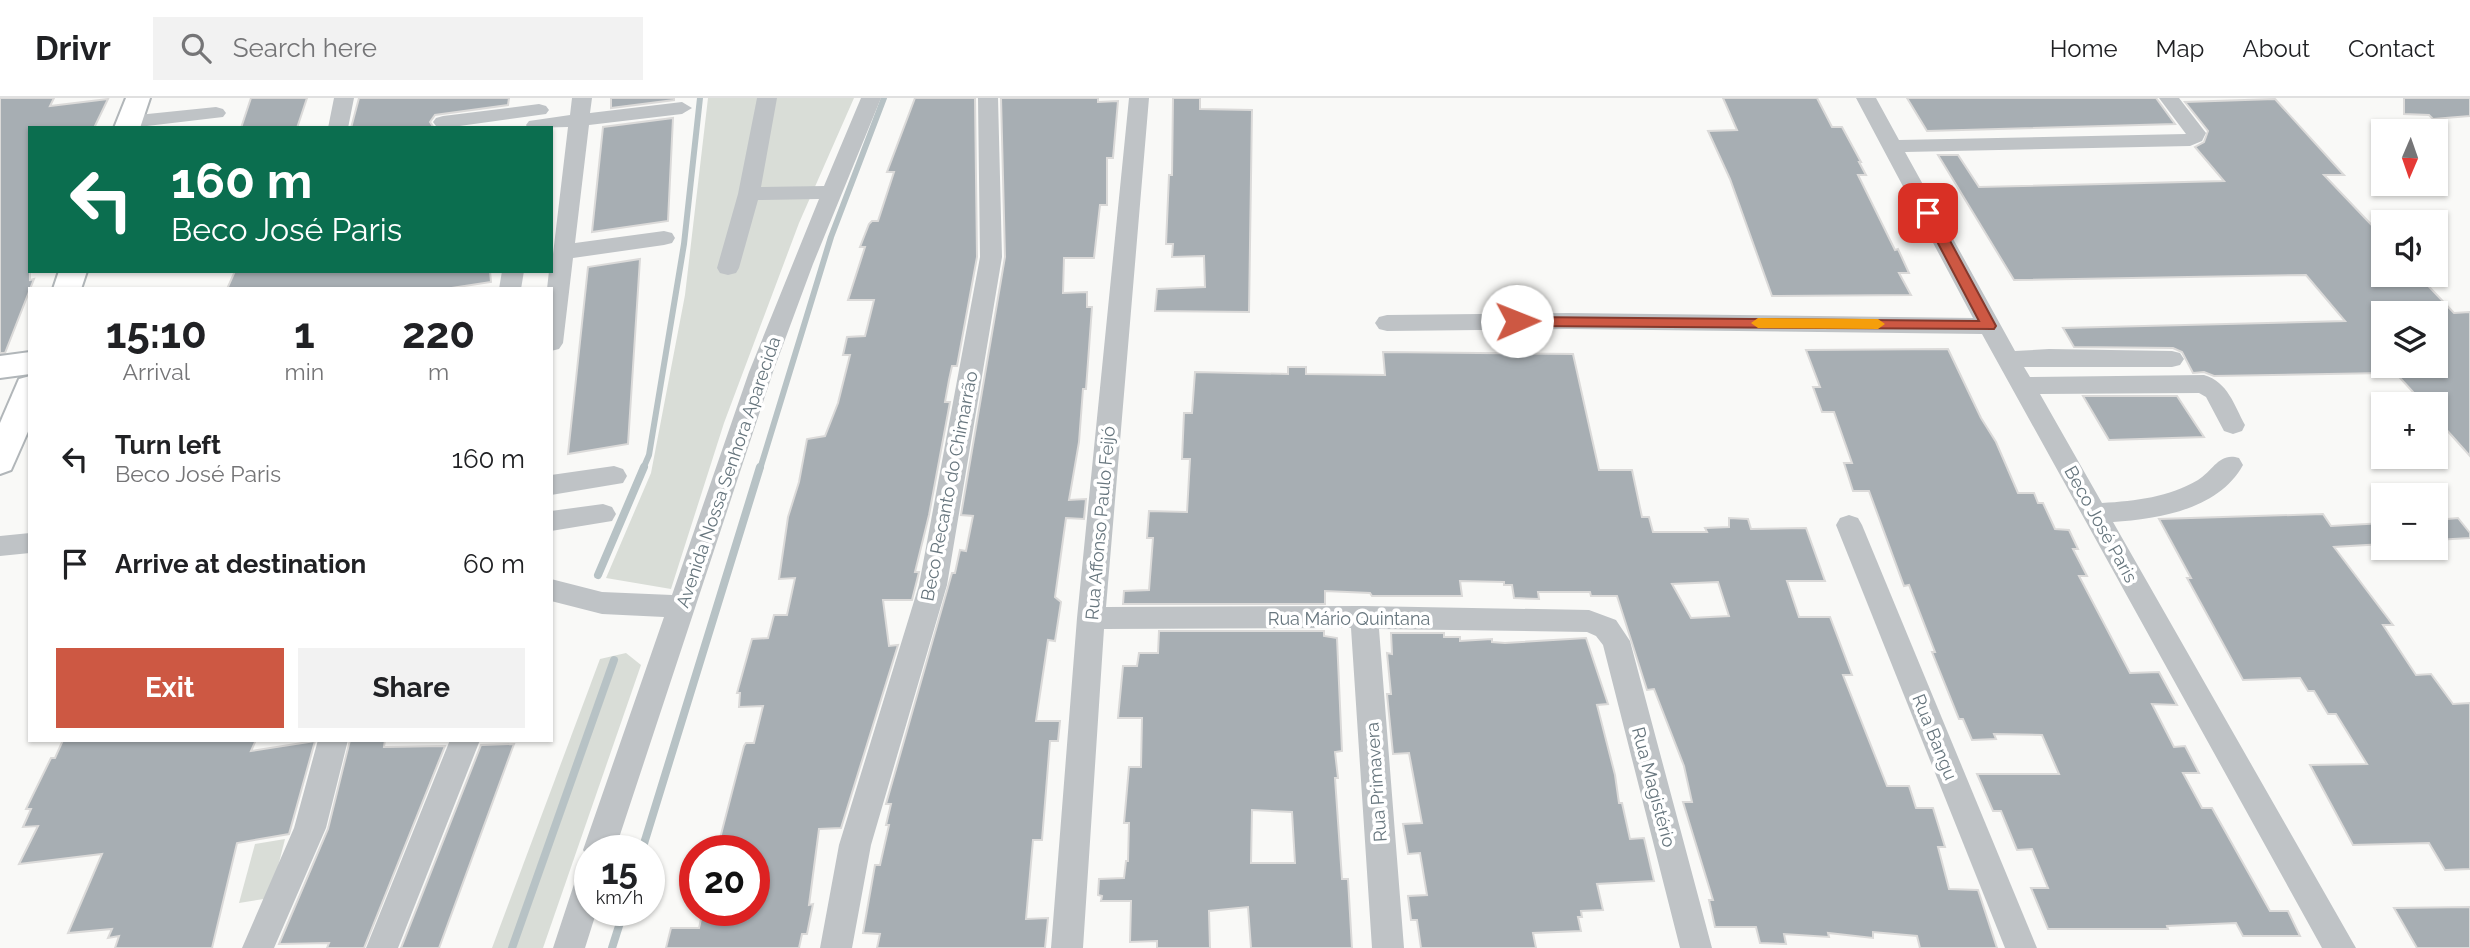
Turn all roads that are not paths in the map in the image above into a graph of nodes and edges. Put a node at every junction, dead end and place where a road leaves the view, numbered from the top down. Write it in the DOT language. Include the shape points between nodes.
graph roads {
  1 [pos="138,98"];
  2 [pos="344,98"];
  3 [pos="582,98"];
  4 [pos="767,98"];
  5 [pos="871,98"];
  6 [pos="988,98"];
  7 [pos="1139,98"];
  8 [pos="1866,98"];
  9 [pos="2169,98"];
  10 [pos="682,108"];
  11 [pos="216,113"];
  12 [pos="538,115"];
  13 [pos="579,121"];
  14 [pos="443,122"];
  15 [pos="127,125"];
  16 [pos="338,126"];
  17 [pos="1892,145"];
  18 [pos="832,192"];
  19 [pos="749,194"];
  20 [pos="664,238"];
  21 [pos="563,252"];
  22 [pos="728,268"];
  23 [pos="1387,323"];
  24 [pos="1989,326"];
  25 [pos="553,328"];
  26 [pos="2172,359"];
  27 [pos="2008,360"];
  28 [pos="28,363"];
  29 [pos="0,368"];
  30 [pos="2023,386"];
  31 [pos="28,392"];
  32 [pos="2233,425"];
  33 [pos="0,462"];
  34 [pos="2230,465"];
  35 [pos="614,476"];
  36 [pos="553,485"];
  37 [pos="2095,513"];
  38 [pos="603,514"];
  39 [pos="553,521"];
  40 [pos="1849,525"];
  41 [pos="28,543"];
  42 [pos="0,546"];
  43 [pos="553,591"];
  44 [pos="682,607"];
  45 [pos="1364,617"];
  46 [pos="1091,618"];
  47 [pos="1606,628"];
  48 [pos="332,742"];
  49 [pos="464,742"];
  50 [pos="604,835"];
  51 [pos="576,926"];
  52 [pos="258,948"];
  53 [pos="382,948"];
  54 [pos="569,948"];
  55 [pos="836,948"];
  56 [pos="1068,948"];
  57 [pos="1388,948"];
  58 [pos="1702,948"];
  59 [pos="2021,948"];
  60 [pos="2340,948"];
  1 -- 15 [label="main road"];
  2 -- 16 [label="street"];
  3 -- 13 [label="street"];
  4 -- 19 [label="street"];
  5 -- 18 [label="street, Avenida Nossa Senhora Aparecida"];
  6 -- 55 [label="street, Beco Recanto do Chimarrão" via="991,257 936,571 855,845"];
  7 -- 46 [label="street, Rua Affonso Paulo Feijó"];
  8 -- 17 [label="street, Beco José Paris"];
  9 -- 17 [label="street" via="2195,137"];
  10 -- 13 [label="street"];
  11 -- 15 [label="street"];
  12 -- 13 [label="street"];
  12 -- 14 [label="street"];
  13 -- 21 [label="street"];
  17 -- 24 [label="street, Beco José Paris"];
  18 -- 19 [label="street"];
  18 -- 44 [label="street, Avenida Nossa Senhora Aparecida" via="761,372"];
  19 -- 22 [label="street"];
  20 -- 21 [label="street"];
  21 -- 25 [label="street"];
  23 -- 24 [label="street"];
  24 -- 27 [label="street, Beco José Paris"];
  26 -- 27 [label="street"];
  27 -- 30 [label="street, Beco José Paris"];
  28 -- 29 [label="main road"];
  30 -- 32 [label="street" via="2204,384 2215,391"];
  30 -- 37 [label="street, Beco José Paris"];
  31 -- 33 [label="main road"];
  34 -- 37 [label="street" via="2211,485 2174,502 2134,512"];
  35 -- 36 [label="street"];
  37 -- 60 [label="street, Beco José Paris"];
  38 -- 39 [label="street"];
  40 -- 59 [label="street, Rua Bangu"];
  41 -- 42 [label="street"];
  43 -- 44 [label="street" via="602,603"];
  44 -- 50 [label="street, Avenida Nossa Senhora Aparecida"];
  45 -- 46 [label="street, Rua Mário Quintana"];
  45 -- 47 [label="street, Rua Mário Quintana" via="1589,621"];
  45 -- 57 [label="street, Rua Primavera"];
  46 -- 56 [label="street, Rua Affonso Paulo Feijó"];
  47 -- 58 [label="street, Rua Magistério" via="1616,641"];
  48 -- 52 [label="street" via="310,828"];
  49 -- 53 [label="street"];
  51 -- 54 [label="street"];
}
